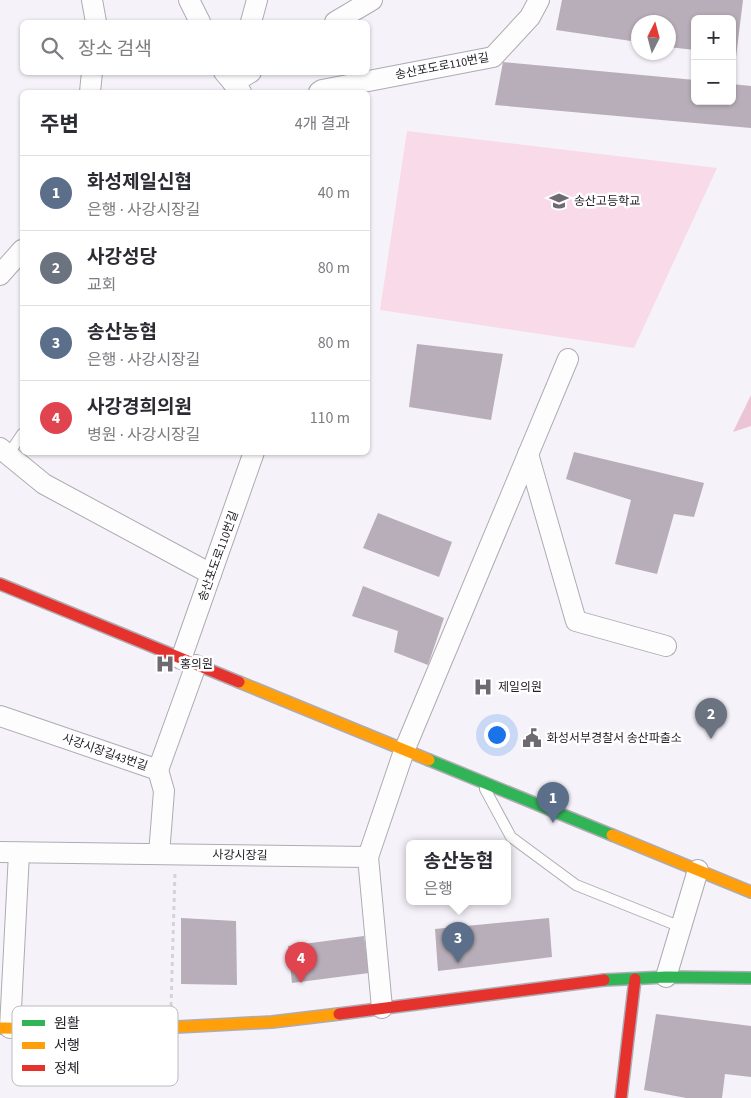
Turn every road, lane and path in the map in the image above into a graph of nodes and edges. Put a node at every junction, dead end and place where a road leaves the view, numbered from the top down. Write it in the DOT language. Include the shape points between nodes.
graph roads {
  1 [pos="92,0"];
  2 [pos="190,0"];
  3 [pos="257,0"];
  4 [pos="372,0"];
  5 [pos="539,0"];
  6 [pos="96,20"];
  7 [pos="199,20"];
  8 [pos="252,20"];
  9 [pos="337,20"];
  10 [pos="92,75"];
  11 [pos="90,90"];
  12 [pos="322,90"];
  13 [pos="20,252"];
  14 [pos="0,275"];
  15 [pos="568,359"];
  16 [pos="20,436"];
  17 [pos="4,452"];
  18 [pos="528,454"];
  19 [pos="253,455"];
  20 [pos="211,574"];
  21 [pos="0,584"];
  22 [pos="666,646"];
  23 [pos="188,662"];
  24 [pos="0,716"];
  25 [pos="404,751"];
  26 [pos="158,770"];
  27 [pos="482,782"];
  28 [pos="10,852"];
  29 [pos="167,854"];
  30 [pos="368,856"];
  31 [pos="698,870"];
  32 [pos="751,892"];
  33 [pos="681,927"];
  34 [pos="666,977"];
  35 [pos="751,978"];
  36 [pos="635,979"];
  37 [pos="171,1006"];
  38 [pos="382,1008"];
  39 [pos="178,1027"];
  40 [pos="5,1028"];
  41 [pos="621,1098"];
  1 -- 6 [label="street"];
  2 -- 7 [label="street"];
  3 -- 8 [label="street"];
  4 -- 9 [label="street"];
  5 -- 12 [label="street, 송산포도로110번길" via="530,17 493,57"];
  10 -- 11 [label="street"];
  13 -- 14 [label="street"];
  15 -- 18 [label="street"];
  16 -- 17 [label="lane"];
  17 -- 20 [label="street" via="44,484"];
  18 -- 22 [label="street" via="576,621"];
  18 -- 25 [label="street"];
  19 -- 20 [label="street, 송산포도로110번길"];
  20 -- 23 [label="street, 송산포도로110번길"];
  21 -- 23 [label="main road"];
  23 -- 25 [label="main road"];
  23 -- 26 [label="street, 송산포도로110번길"];
  24 -- 26 [label="street, 사강시장길43번길"];
  25 -- 27 [label="main road"];
  25 -- 30 [label="street"];
  26 -- 29 [label="street, 사강시장길43번길" via="164,791"];
  27 -- 31 [label="main road"];
  27 -- 33 [label="lane" via="511,837 576,885"];
  28 -- 29 [label="street, 사강시장길"];
  28 -- 40 [label="street"];
  29 -- 30 [label="street, 사강시장길"];
  29 -- 37 [label="path"];
  30 -- 38 [label="street"];
  31 -- 32 [label="main road"];
  31 -- 33 [label="street"];
  33 -- 34 [label="street"];
  34 -- 35 [label="main road"];
  34 -- 36 [label="main road"];
  36 -- 38 [label="main road"];
  36 -- 41 [label="main road"];
  38 -- 39 [label="main road" via="272,1022"];
}
